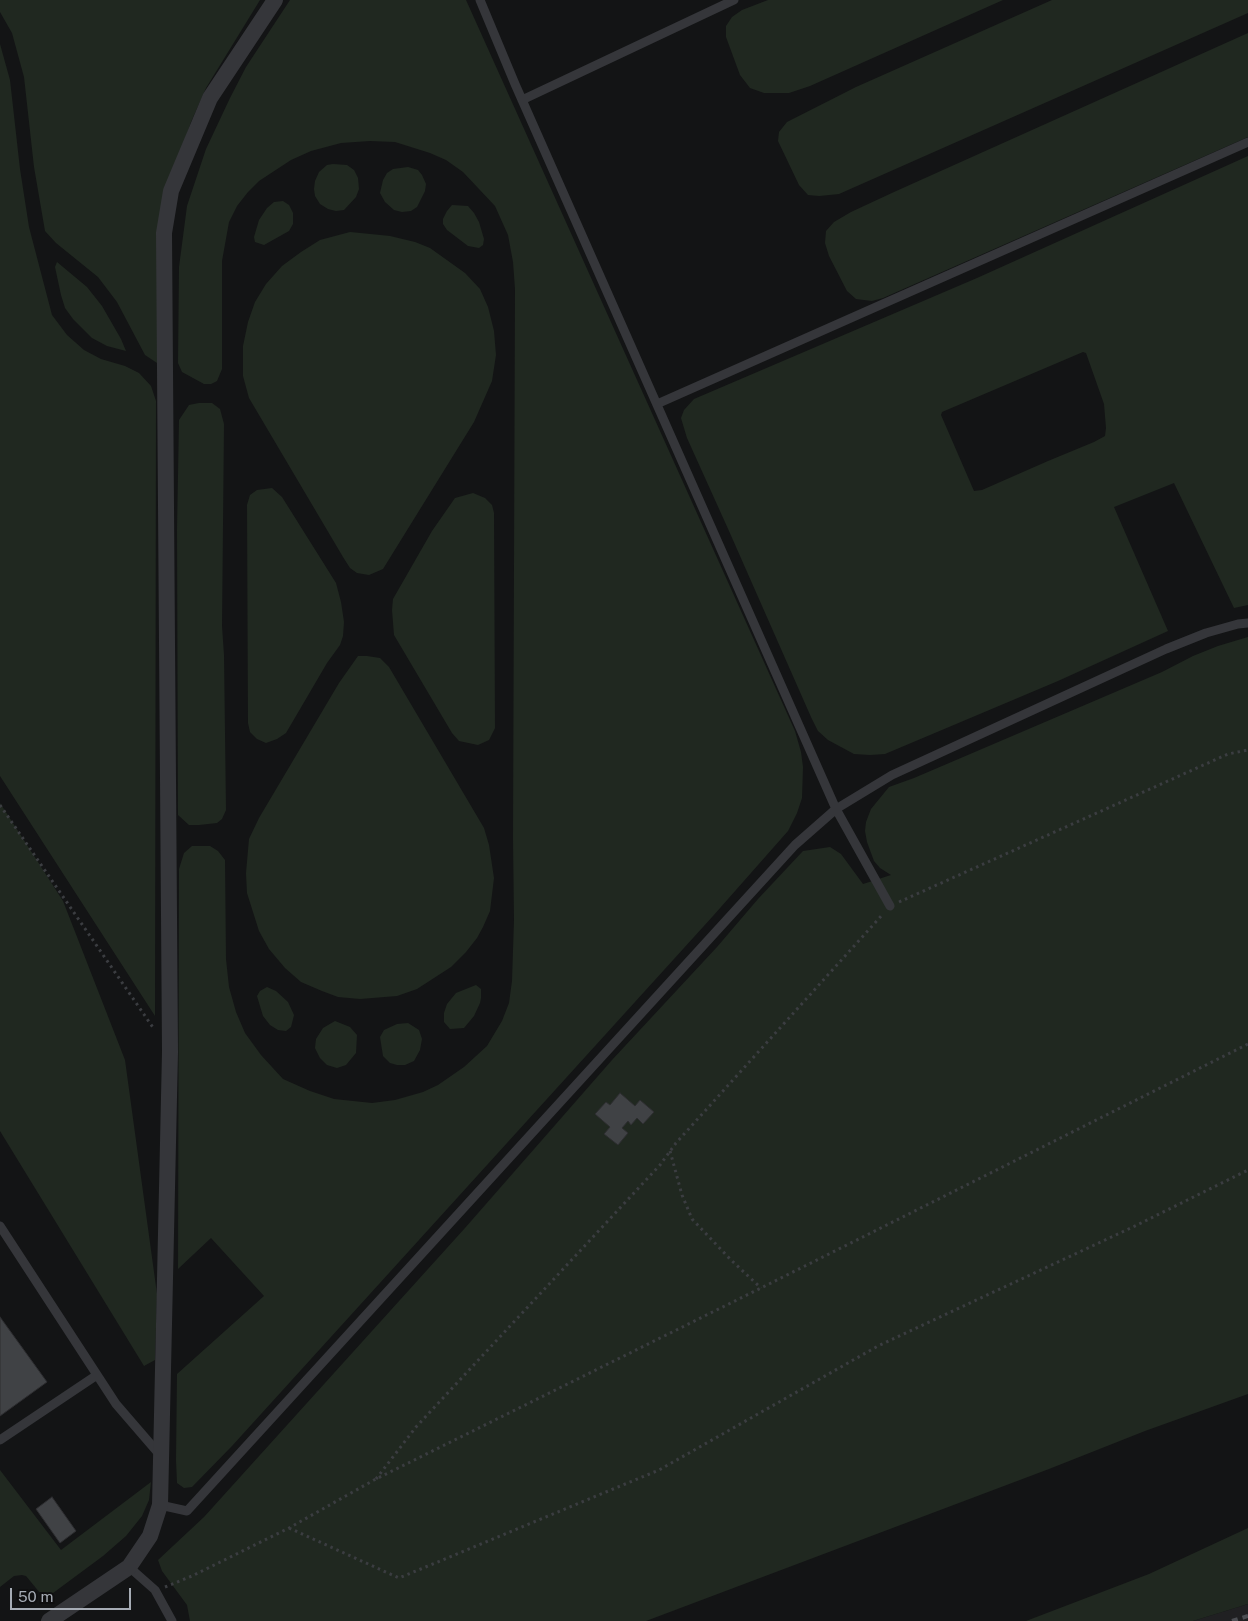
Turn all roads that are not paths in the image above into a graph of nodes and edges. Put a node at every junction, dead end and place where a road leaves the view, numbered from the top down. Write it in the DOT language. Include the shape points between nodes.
graph roads {
  1 [pos="275,0"];
  2 [pos="480,0"];
  3 [pos="734,0"];
  4 [pos="522,100"];
  5 [pos="1248,142"];
  6 [pos="657,404"];
  7 [pos="1248,623"];
  8 [pos="836,809"];
  9 [pos="890,906"];
  10 [pos="0,1226"];
  11 [pos="97,1374"];
  12 [pos="0,1440"];
  13 [pos="160,1456"];
  14 [pos="160,1505"];
  15 [pos="130,1567"];
  16 [pos="49,1621"];
  17 [pos="172,1621"];
  1 -- 13 [label="street" via="210,98 171,191 164,233 170,1052"];
  2 -- 4 [label="lane"];
  3 -- 4 [label="lane"];
  4 -- 6 [label="lane"];
  5 -- 6 [label="lane"];
  6 -- 8 [label="lane"];
  7 -- 8 [label="lane" via="1206,633 1157,653 892,776"];
  8 -- 9 [label="lane"];
  8 -- 14 [label="lane" via="795,845 186,1511"];
  10 -- 11 [label="lane"];
  11 -- 12 [label="lane"];
  11 -- 13 [label="lane" via="116,1404"];
  13 -- 14 [label="street"];
  14 -- 15 [label="street" via="150,1536"];
  15 -- 16 [label="street"];
  15 -- 17 [label="lane" via="155,1590"];
}
